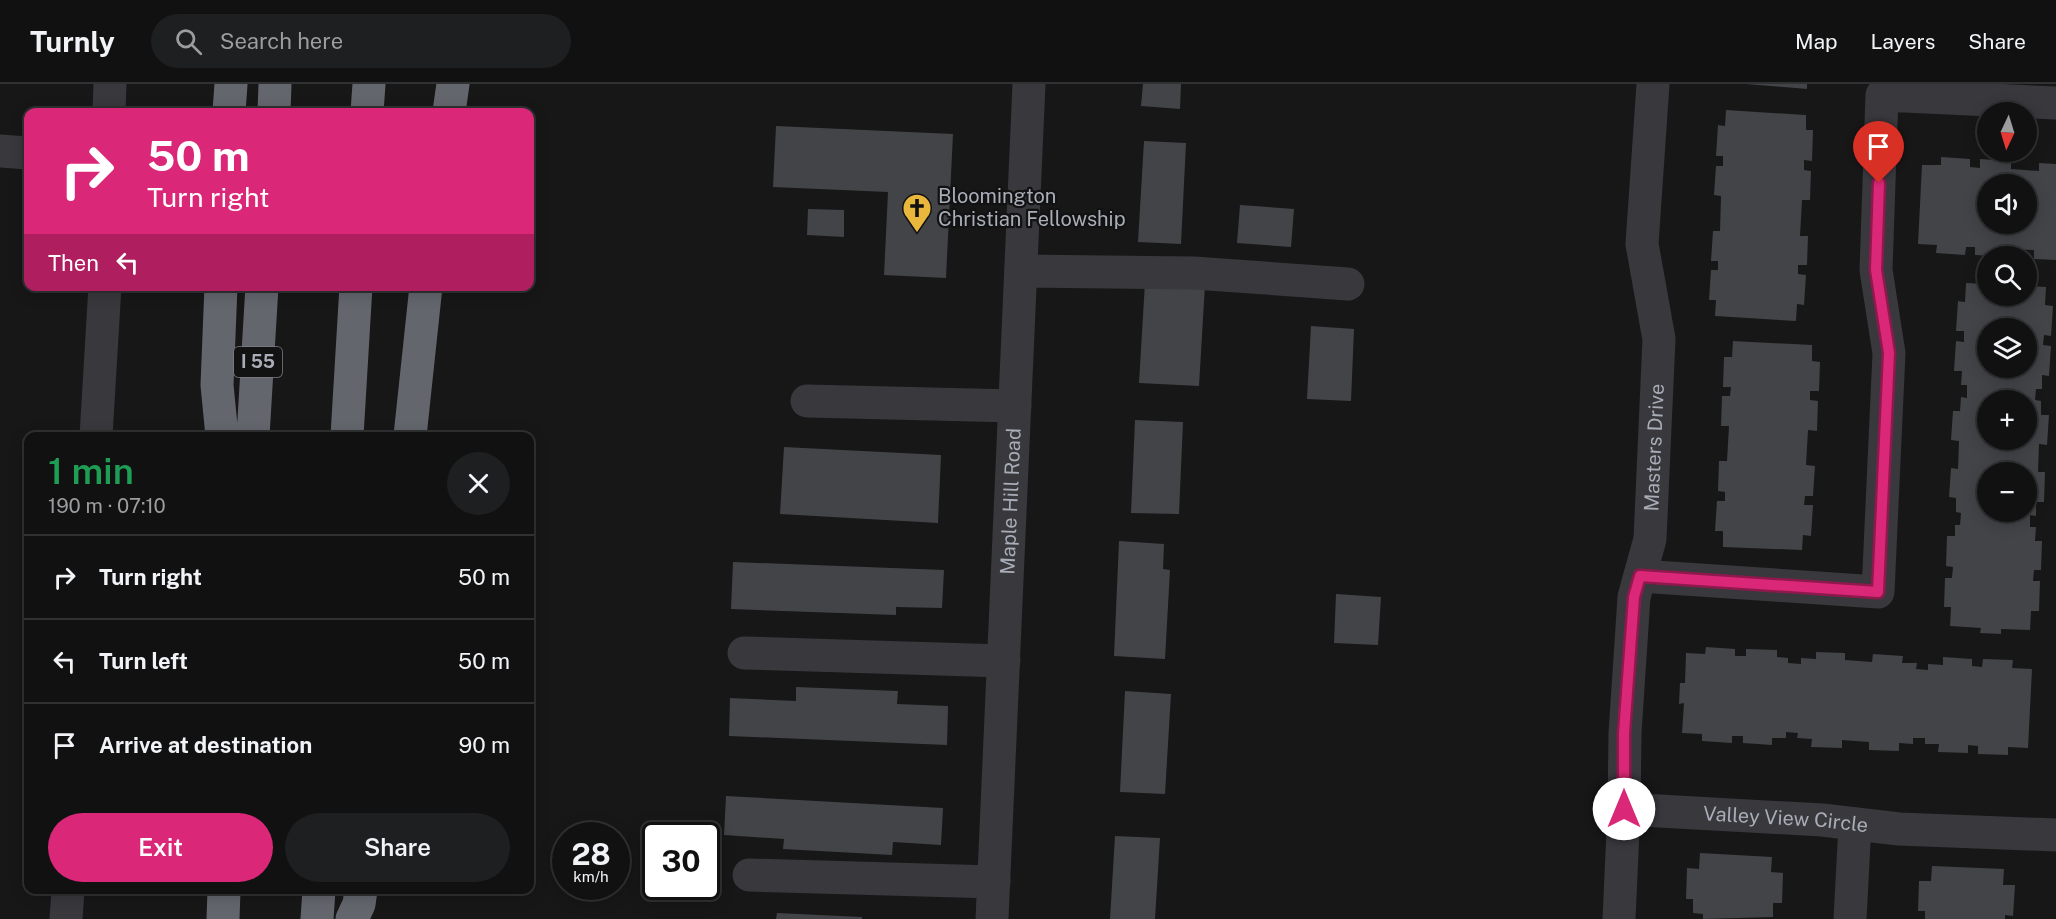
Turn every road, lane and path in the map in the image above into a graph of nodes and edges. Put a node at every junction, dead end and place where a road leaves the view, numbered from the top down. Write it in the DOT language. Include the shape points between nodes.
graph roads {
  1 [pos="110,84"];
  2 [pos="231,84"];
  3 [pos="275,84"];
  4 [pos="369,84"];
  5 [pos="453,84"];
  6 [pos="1029,84"];
  7 [pos="1653,84"];
  8 [pos="1883,90"];
  9 [pos="2056,103"];
  10 [pos="109,108"];
  11 [pos="229,108"];
  12 [pos="274,108"];
  13 [pos="367,108"];
  14 [pos="450,108"];
  15 [pos="0,151"];
  16 [pos="24,153"];
  17 [pos="1021,271"];
  18 [pos="1348,284"];
  19 [pos="105,291"];
  20 [pos="221,291"];
  21 [pos="262,291"];
  22 [pos="356,291"];
  23 [pos="425,291"];
  24 [pos="807,401"];
  25 [pos="1015,406"];
  26 [pos="96,432"];
  27 [pos="222,432"];
  28 [pos="253,432"];
  29 [pos="347,432"];
  30 [pos="410,432"];
  31 [pos="1640,576"];
  32 [pos="744,653"];
  33 [pos="1004,661"];
  34 [pos="1624,809"];
  35 [pos="1855,824"];
  36 [pos="2056,835"];
  37 [pos="748,875"];
  38 [pos="994,882"];
  39 [pos="68,894"];
  40 [pos="225,894"];
  41 [pos="319,894"];
  42 [pos="360,894"];
  43 [pos="66,919"];
  44 [pos="223,919"];
  45 [pos="317,919"];
  46 [pos="352,919"];
  47 [pos="992,919"];
  48 [pos="1619,919"];
  49 [pos="1850,919"];
  1 -- 10 [label="street"];
  2 -- 11 [label="highway"];
  3 -- 12 [label="highway"];
  4 -- 13 [label="highway"];
  5 -- 14 [label="highway"];
  6 -- 17 [label="street, Maple Hill Road"];
  7 -- 31 [label="street, Masters Drive" via="1642,244 1659,339 1650,539"];
  8 -- 9 [label="street"];
  8 -- 31 [label="street" via="1876,270 1889,353 1878,592"];
  15 -- 16 [label="street"];
  17 -- 18 [label="street" via="1194,273"];
  17 -- 25 [label="street, Maple Hill Road"];
  19 -- 26 [label="street"];
  20 -- 27 [label="highway" via="217,385"];
  21 -- 28 [label="highway, I 55"];
  22 -- 29 [label="highway"];
  23 -- 30 [label="highway"];
  24 -- 25 [label="street"];
  25 -- 33 [label="street, Maple Hill Road"];
  31 -- 34 [label="street, Masters Drive" via="1634,597 1624,733"];
  32 -- 33 [label="street"];
  33 -- 38 [label="street, Maple Hill Road"];
  34 -- 35 [label="street, Valley View Circle"];
  34 -- 48 [label="street"];
  35 -- 36 [label="street, Valley View Circle"];
  35 -- 49 [label="street"];
  37 -- 38 [label="street"];
  38 -- 47 [label="street, Maple Hill Road"];
  39 -- 43 [label="street"];
  40 -- 44 [label="highway"];
  41 -- 45 [label="highway"];
  42 -- 46 [label="highway"];
}
